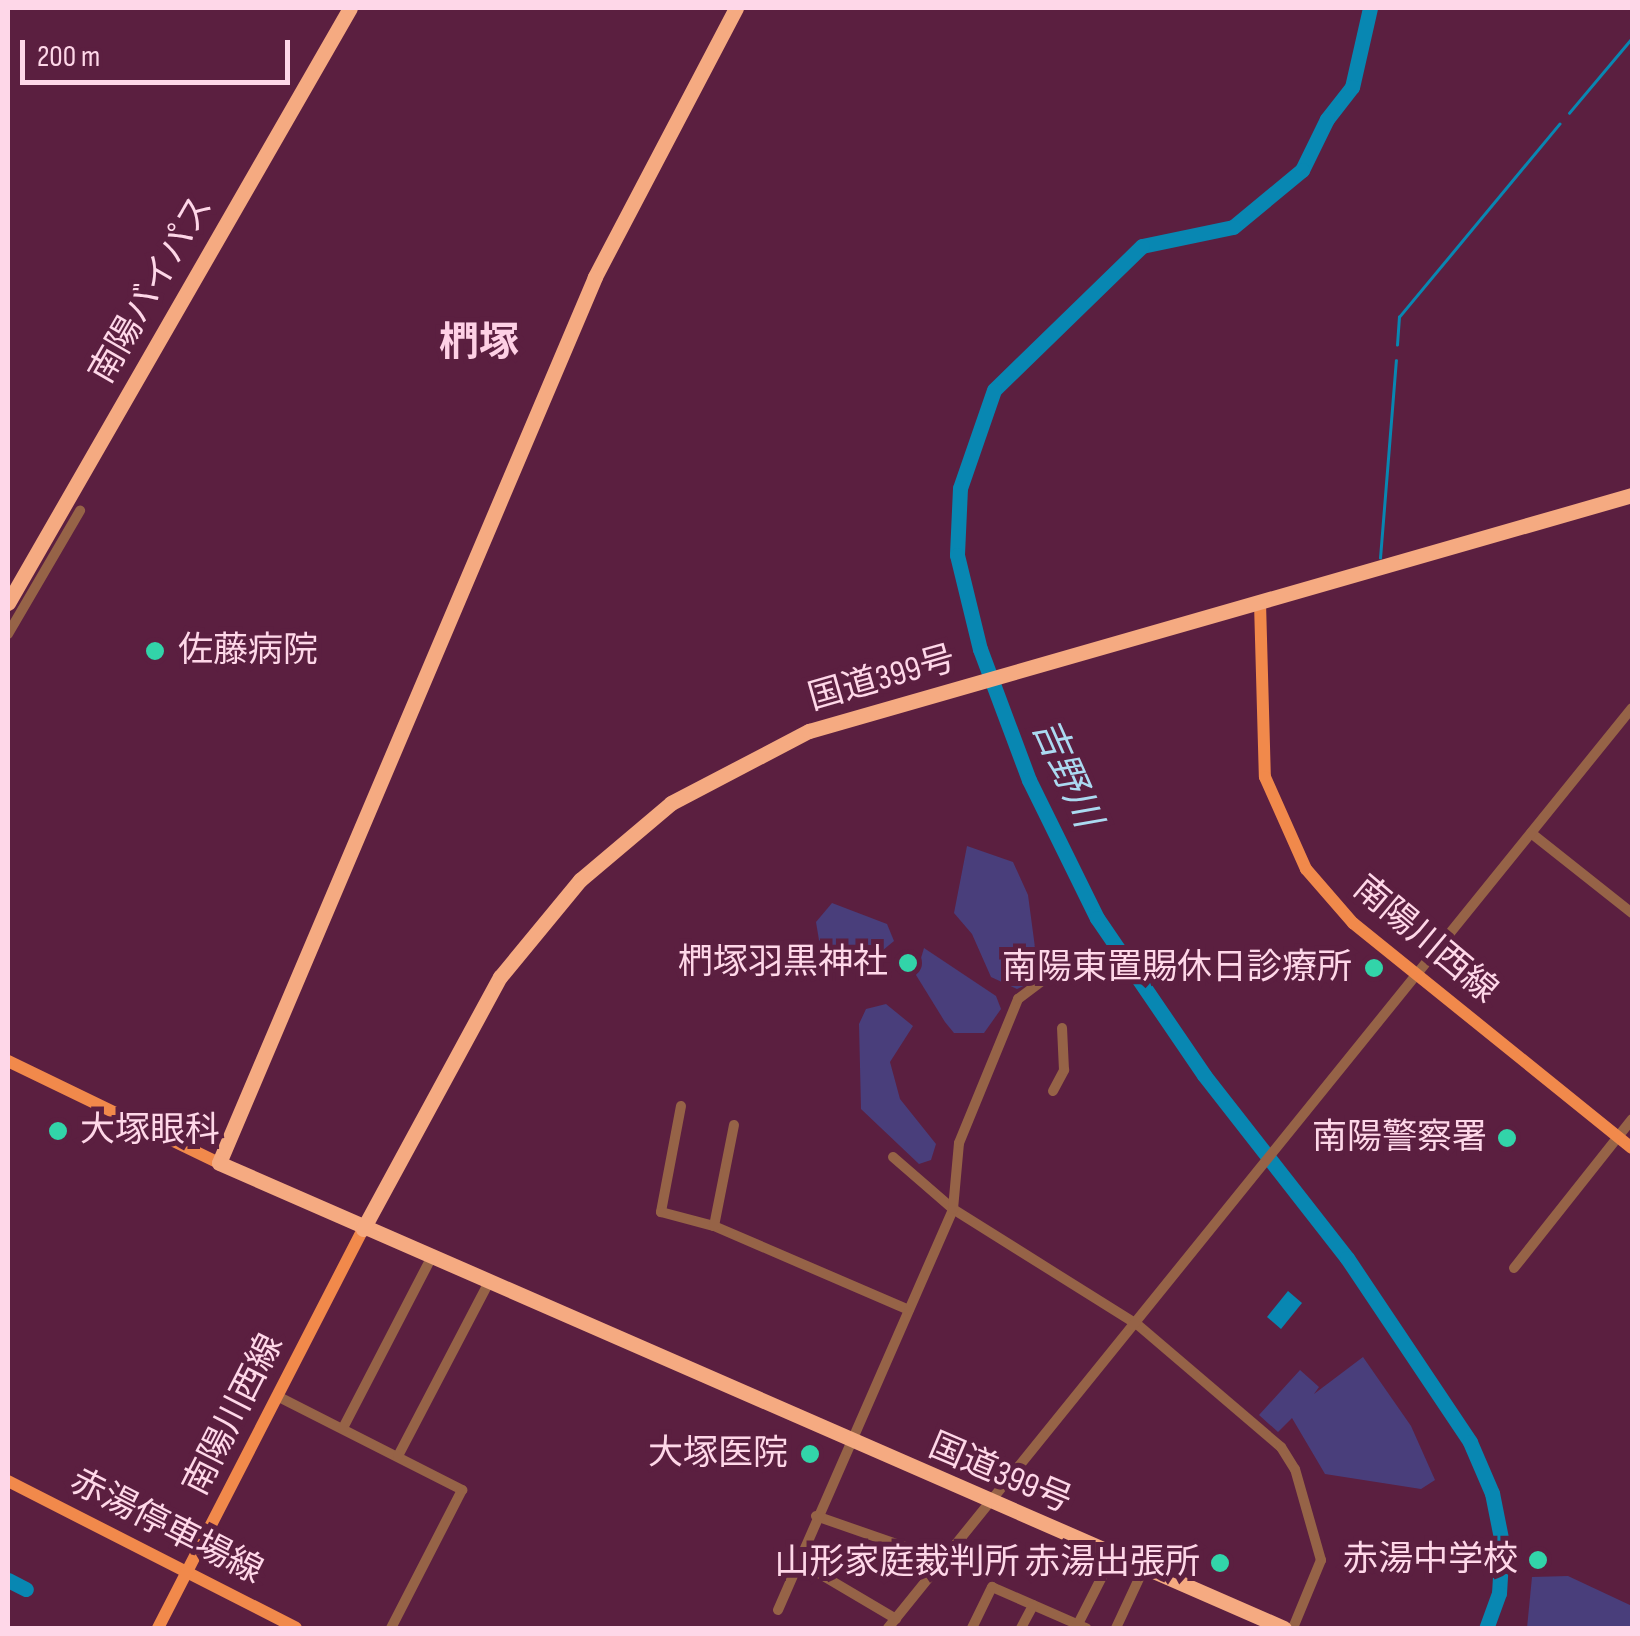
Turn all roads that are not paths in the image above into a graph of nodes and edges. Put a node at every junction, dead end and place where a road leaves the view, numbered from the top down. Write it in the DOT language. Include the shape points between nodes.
graph roads {
  1 [pos="350,8"];
  2 [pos="736,8"];
  3 [pos="1632,496"];
  4 [pos="80,511"];
  5 [pos="8,602"];
  6 [pos="1260,603"];
  7 [pos="8,634"];
  8 [pos="1632,708"];
  9 [pos="1532,833"];
  10 [pos="1632,914"];
  11 [pos="1416,974"];
  12 [pos="1046,978"];
  13 [pos="1062,1028"];
  14 [pos="8,1061"];
  15 [pos="1053,1090"];
  16 [pos="681,1106"];
  17 [pos="1632,1120"];
  18 [pos="734,1125"];
  19 [pos="1618,1137"];
  20 [pos="1632,1148"];
  21 [pos="892,1157"];
  22 [pos="218,1163"];
  23 [pos="953,1209"];
  24 [pos="714,1226"];
  25 [pos="363,1229"];
  26 [pos="430,1258"];
  27 [pos="1514,1268"];
  28 [pos="488,1284"];
  29 [pos="909,1310"];
  30 [pos="1138,1325"];
  31 [pos="277,1396"];
  32 [pos="344,1428"];
  33 [pos="848,1440"];
  34 [pos="398,1456"];
  35 [pos="8,1481"];
  36 [pos="993,1504"];
  37 [pos="816,1516"];
  38 [pos="1112,1555"];
  39 [pos="798,1561"];
  40 [pos="945,1561"];
  41 [pos="1144,1568"];
  42 [pos="186,1572"];
  43 [pos="1033,1605"];
  44 [pos="778,1610"];
  45 [pos="892,1624"];
  46 [pos="1080,1627"];
  47 [pos="158,1628"];
  48 [pos="296,1628"];
  49 [pos="391,1628"];
  50 [pos="972,1628"];
  51 [pos="1021,1628"];
  52 [pos="1116,1628"];
  53 [pos="1284,1628"];
  54 [pos="1293,1628"];
  1 -- 5 [label="highway, 南陽バイパス"];
  2 -- 22 [label="highway" via="595,277"];
  3 -- 6 [label="highway, 国道399号"];
  4 -- 7 [label="street"];
  6 -- 11 [label="main road, 南陽川西線" via="1262,751 1279,819 1337,908"];
  6 -- 25 [label="highway, 国道399号" via="780,743 671,803 610,852 535,930 471,1021"];
  8 -- 9 [label="street"];
  9 -- 10 [label="street"];
  9 -- 11 [label="street"];
  11 -- 19 [label="main road, 南陽川西線"];
  11 -- 30 [label="street"];
  12 -- 23 [label="street" via="1018,999 959,1143"];
  13 -- 15 [label="street" via="1064,1070"];
  14 -- 22 [label="main road"];
  16 -- 24 [label="street" via="661,1212"];
  17 -- 19 [label="street"];
  18 -- 24 [label="street"];
  19 -- 20 [label="main road, 南陽川西線"];
  19 -- 27 [label="street"];
  21 -- 23 [label="street"];
  22 -- 25 [label="highway, 国道399号"];
  23 -- 29 [label="street"];
  23 -- 30 [label="street"];
  24 -- 29 [label="street"];
  25 -- 26 [label="highway, 国道399号"];
  25 -- 31 [label="main road, 南陽川西線"];
  26 -- 28 [label="highway, 国道399号"];
  26 -- 32 [label="street"];
  28 -- 33 [label="highway, 国道399号"];
  28 -- 34 [label="street"];
  29 -- 33 [label="street"];
  30 -- 36 [label="street"];
  30 -- 54 [label="street" via="1290,1459 1321,1560"];
  31 -- 32 [label="street"];
  31 -- 42 [label="main road, 南陽川西線"];
  32 -- 34 [label="street"];
  33 -- 36 [label="highway, 国道399号"];
  33 -- 37 [label="street"];
  34 -- 49 [label="street" via="462,1490"];
  35 -- 42 [label="main road, 赤湯停車場線"];
  36 -- 38 [label="highway, 国道399号"];
  36 -- 40 [label="street"];
  37 -- 39 [label="street"];
  37 -- 40 [label="street"];
  38 -- 41 [label="highway, 国道399号"];
  38 -- 46 [label="street"];
  39 -- 44 [label="street"];
  39 -- 45 [label="street"];
  40 -- 45 [label="street"];
  41 -- 52 [label="street"];
  41 -- 53 [label="highway, 国道399号"];
  42 -- 47 [label="main road, 南陽川西線"];
  42 -- 48 [label="main road, 赤湯停車場線"];
  43 -- 46 [label="street"];
  43 -- 50 [label="street" via="992,1587"];
  43 -- 51 [label="street"];
}
